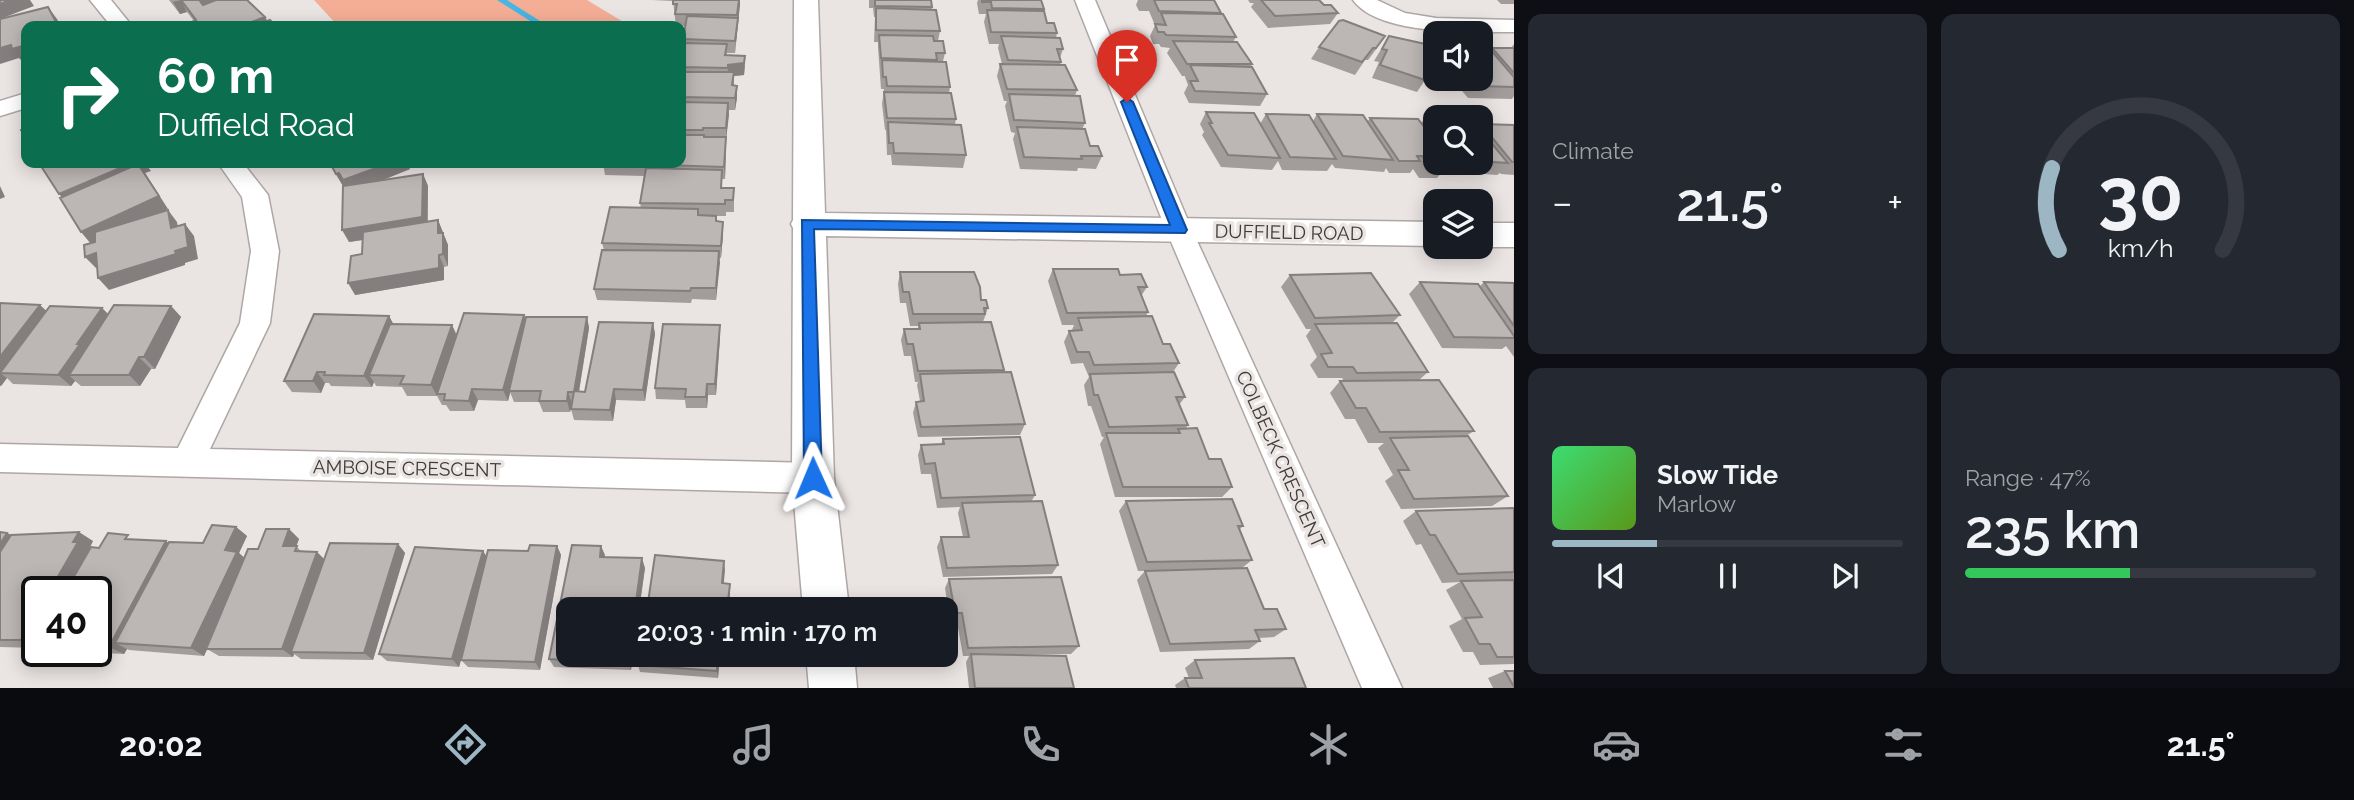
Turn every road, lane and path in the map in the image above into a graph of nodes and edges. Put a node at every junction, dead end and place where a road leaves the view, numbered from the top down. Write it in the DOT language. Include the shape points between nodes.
graph roads {
  1 [pos="100,0"];
  2 [pos="806,0"];
  3 [pos="1085,0"];
  4 [pos="1363,0"];
  5 [pos="118,21"];
  6 [pos="1514,26"];
  7 [pos="21,102"];
  8 [pos="0,109"];
  9 [pos="234,168"];
  10 [pos="807,223"];
  11 [pos="1180,230"];
  12 [pos="1423,234"];
  13 [pos="1493,235"];
  14 [pos="1514,235"];
  15 [pos="0,458"];
  16 [pos="187,463"];
  17 [pos="813,478"];
  18 [pos="825,597"];
  19 [pos="831,667"];
  20 [pos="833,688"];
  21 [pos="1382,688"];
  1 -- 5 [label="street"];
  2 -- 10 [label="street"];
  3 -- 11 [label="street, COLBECK CRESCENT"];
  4 -- 6 [label="street" via="1388,16 1433,25"];
  7 -- 8 [label="street"];
  9 -- 16 [label="street" via="255,195 265,251 255,323"];
  10 -- 11 [label="street, DUFFIELD ROAD"];
  10 -- 17 [label="street"];
  11 -- 12 [label="street, DUFFIELD ROAD"];
  11 -- 21 [label="street, COLBECK CRESCENT"];
  13 -- 14 [label="street"];
  15 -- 16 [label="street, AMBOISE CRESCENT"];
  16 -- 17 [label="street, AMBOISE CRESCENT"];
  17 -- 18 [label="street"];
  19 -- 20 [label="street"];
}
